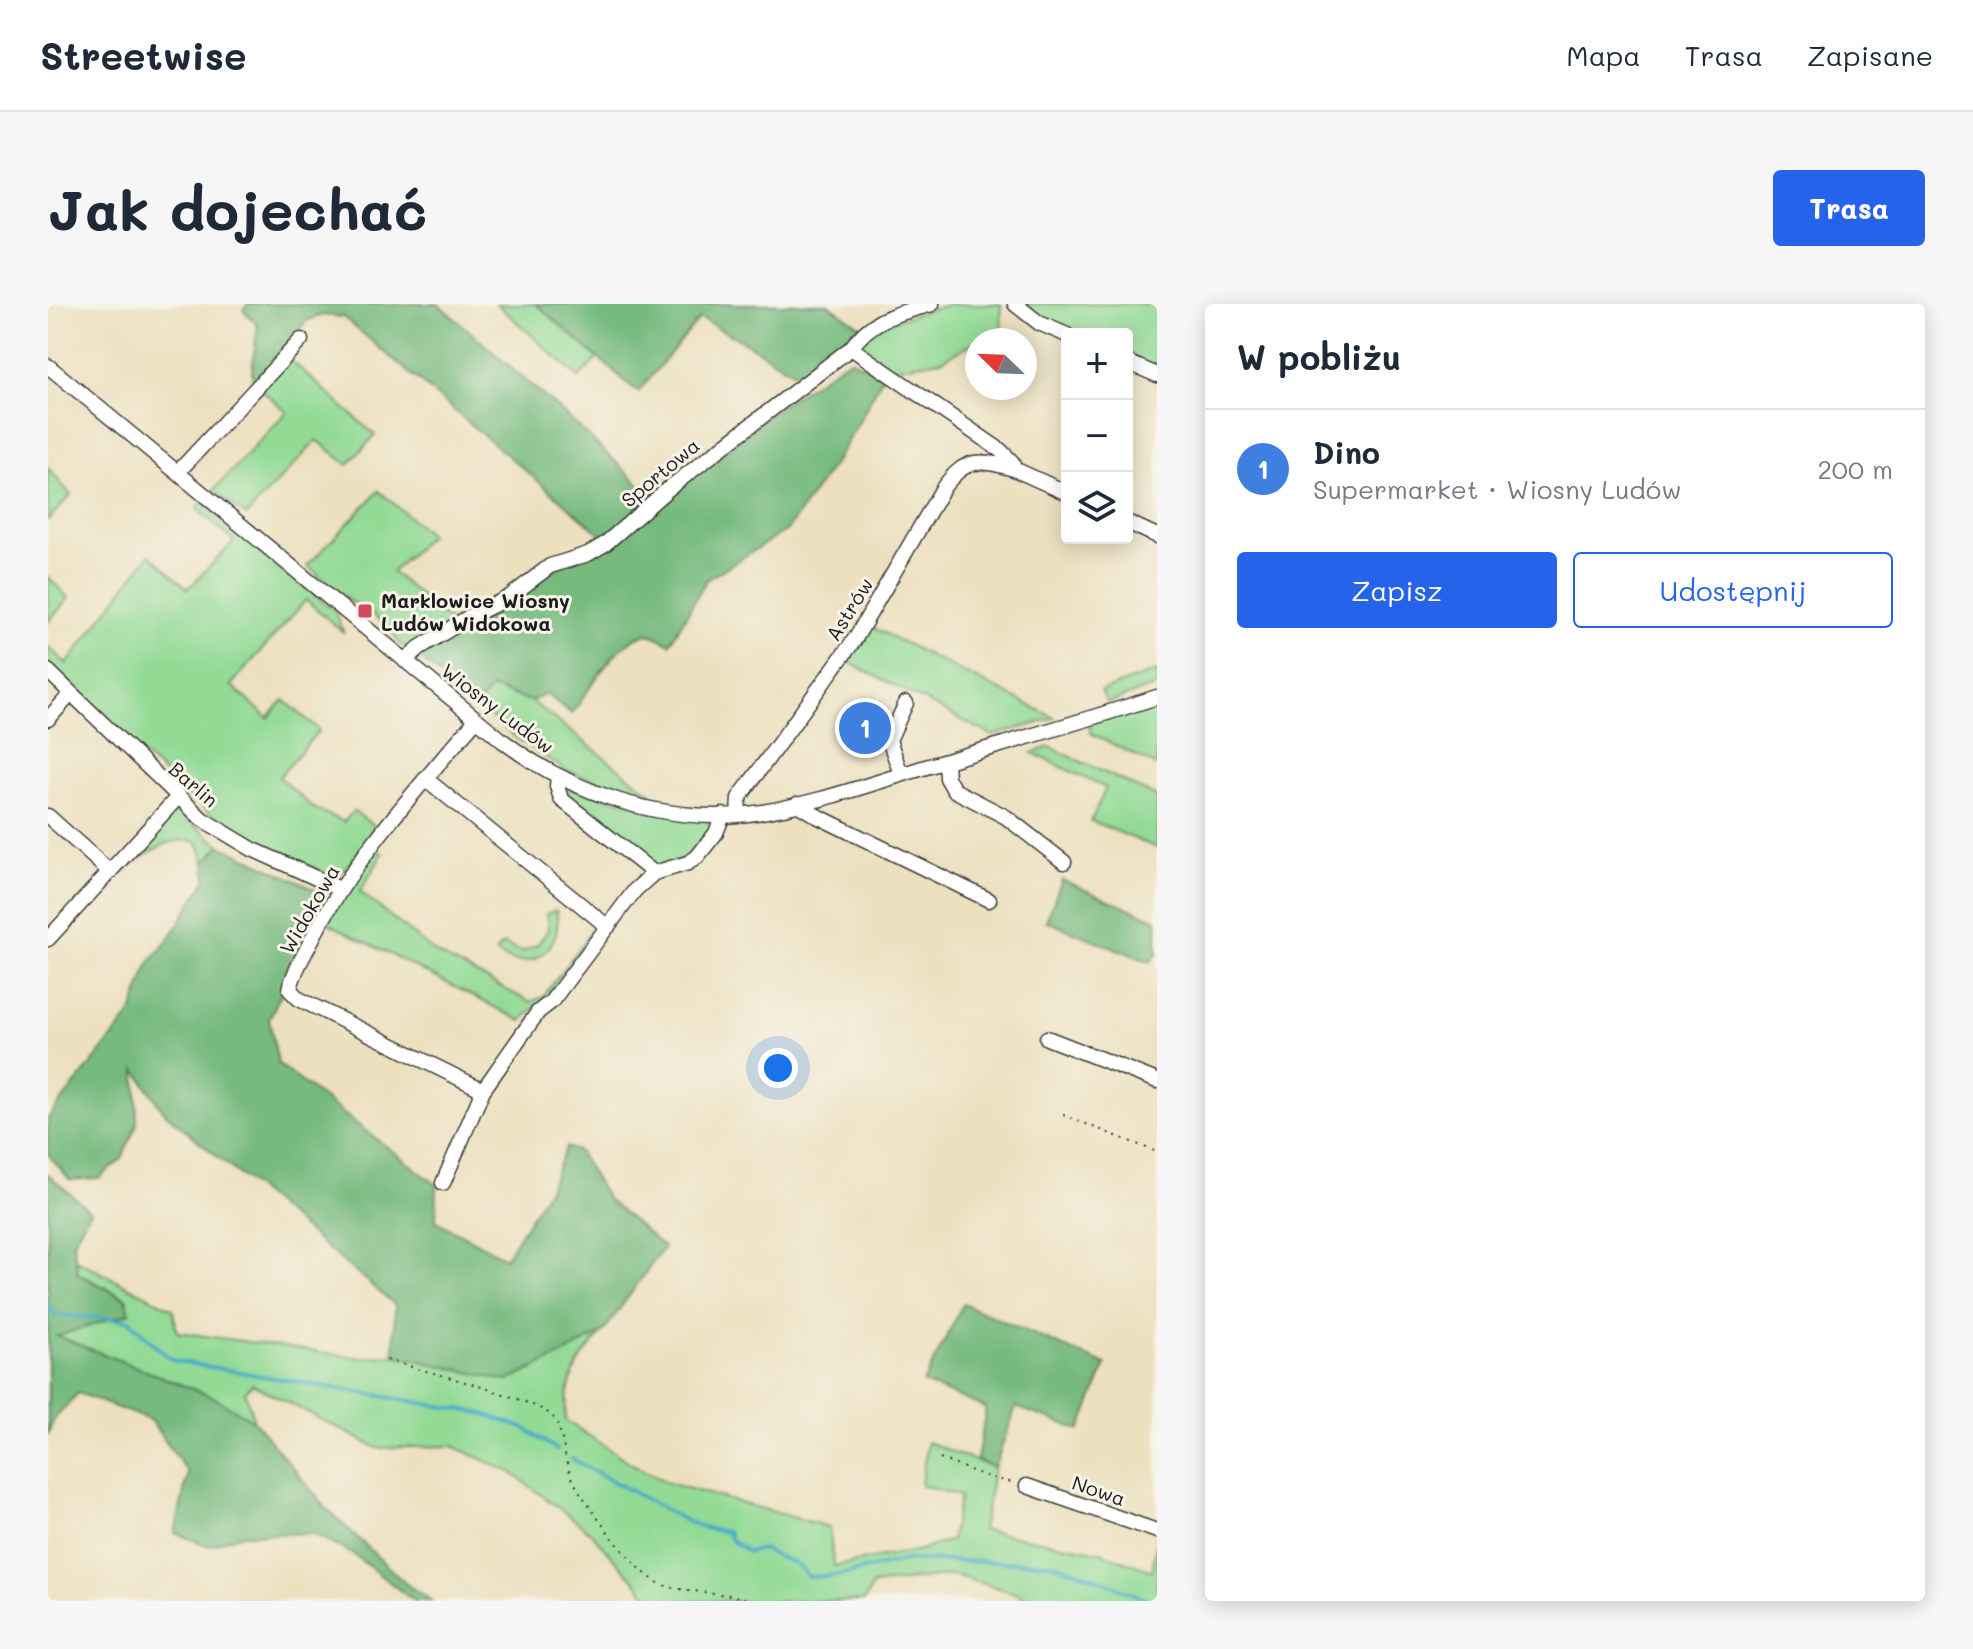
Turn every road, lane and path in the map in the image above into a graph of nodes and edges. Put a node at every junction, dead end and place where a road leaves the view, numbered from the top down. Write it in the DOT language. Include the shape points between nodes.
graph roads {
  1 [pos="932,304"];
  2 [pos="1015,304"];
  3 [pos="1061,332"];
  4 [pos="301,340"];
  5 [pos="851,348"];
  6 [pos="1133,365"];
  7 [pos="48,366"];
  8 [pos="1157,375"];
  9 [pos="1014,469"];
  10 [pos="178,472"];
  11 [pos="1061,490"];
  12 [pos="1133,525"];
  13 [pos="1157,536"];
  14 [pos="405,661"];
  15 [pos="48,671"];
  16 [pos="71,694"];
  17 [pos="1157,697"];
  18 [pos="906,703"];
  19 [pos="48,719"];
  20 [pos="476,720"];
  21 [pos="946,761"];
  22 [pos="901,774"];
  23 [pos="558,776"];
  24 [pos="426,779"];
  25 [pos="177,798"];
  26 [pos="797,804"];
  27 [pos="731,815"];
  28 [pos="48,816"];
  29 [pos="1064,862"];
  30 [pos="110,872"];
  31 [pos="654,873"];
  32 [pos="340,889"];
  33 [pos="989,900"];
  34 [pos="608,927"];
  35 [pos="48,939"];
  36 [pos="1047,1038"];
  37 [pos="1157,1081"];
  38 [pos="483,1090"];
  39 [pos="1063,1115"];
  40 [pos="1157,1152"];
  41 [pos="443,1183"];
  42 [pos="387,1360"];
  43 [pos="940,1459"];
  44 [pos="1027,1486"];
  45 [pos="1157,1531"];
  46 [pos="753,1601"];
  1 -- 5 [label="street, Sportowa" via="882,318"];
  2 -- 3 [label="street"];
  4 -- 10 [label="street"];
  5 -- 9 [label="street, Astrów" via="1000,450"];
  5 -- 14 [label="street, Sportowa" via="605,544 550,566"];
  6 -- 8 [label="street"];
  7 -- 10 [label="street, Wiosny Ludów"];
  9 -- 11 [label="street, Astrów"];
  9 -- 27 [label="street, Astrów" via="984,462 955,471 855,639"];
  10 -- 14 [label="street, Wiosny Ludów"];
  12 -- 13 [label="street"];
  14 -- 20 [label="street, Wiosny Ludów"];
  15 -- 16 [label="street, Barlin"];
  16 -- 19 [label="street"];
  16 -- 25 [label="street, Barlin"];
  17 -- 21 [label="street, Wiosny Ludów"];
  18 -- 22 [label="street" via="889,740"];
  20 -- 23 [label="street, Wiosny Ludów"];
  20 -- 24 [label="street, Widokowa"];
  21 -- 22 [label="street, Wiosny Ludów"];
  21 -- 29 [label="street" via="954,790 1006,817"];
  22 -- 26 [label="street, Wiosny Ludów"];
  23 -- 27 [label="street, Wiosny Ludów" via="654,809"];
  23 -- 31 [label="street" via="561,799"];
  24 -- 32 [label="street, Widokowa"];
  24 -- 34 [label="street"];
  25 -- 30 [label="street"];
  25 -- 32 [label="street, Barlin" via="227,836"];
  26 -- 27 [label="street, Wiosny Ludów"];
  26 -- 33 [label="street"];
  27 -- 31 [label="street" via="697,857"];
  28 -- 30 [label="street"];
  30 -- 35 [label="street"];
  31 -- 34 [label="street"];
  32 -- 38 [label="street, Widokowa" via="291,983 293,996"];
  34 -- 38 [label="street"];
  36 -- 37 [label="street"];
  38 -- 41 [label="street"];
  39 -- 40 [label="path"];
  42 -- 46 [label="path" via="544,1410 559,1428 566,1465 578,1489 643,1572 661,1584"];
  43 -- 44 [label="path"];
  44 -- 45 [label="street, Nowa"];
}
